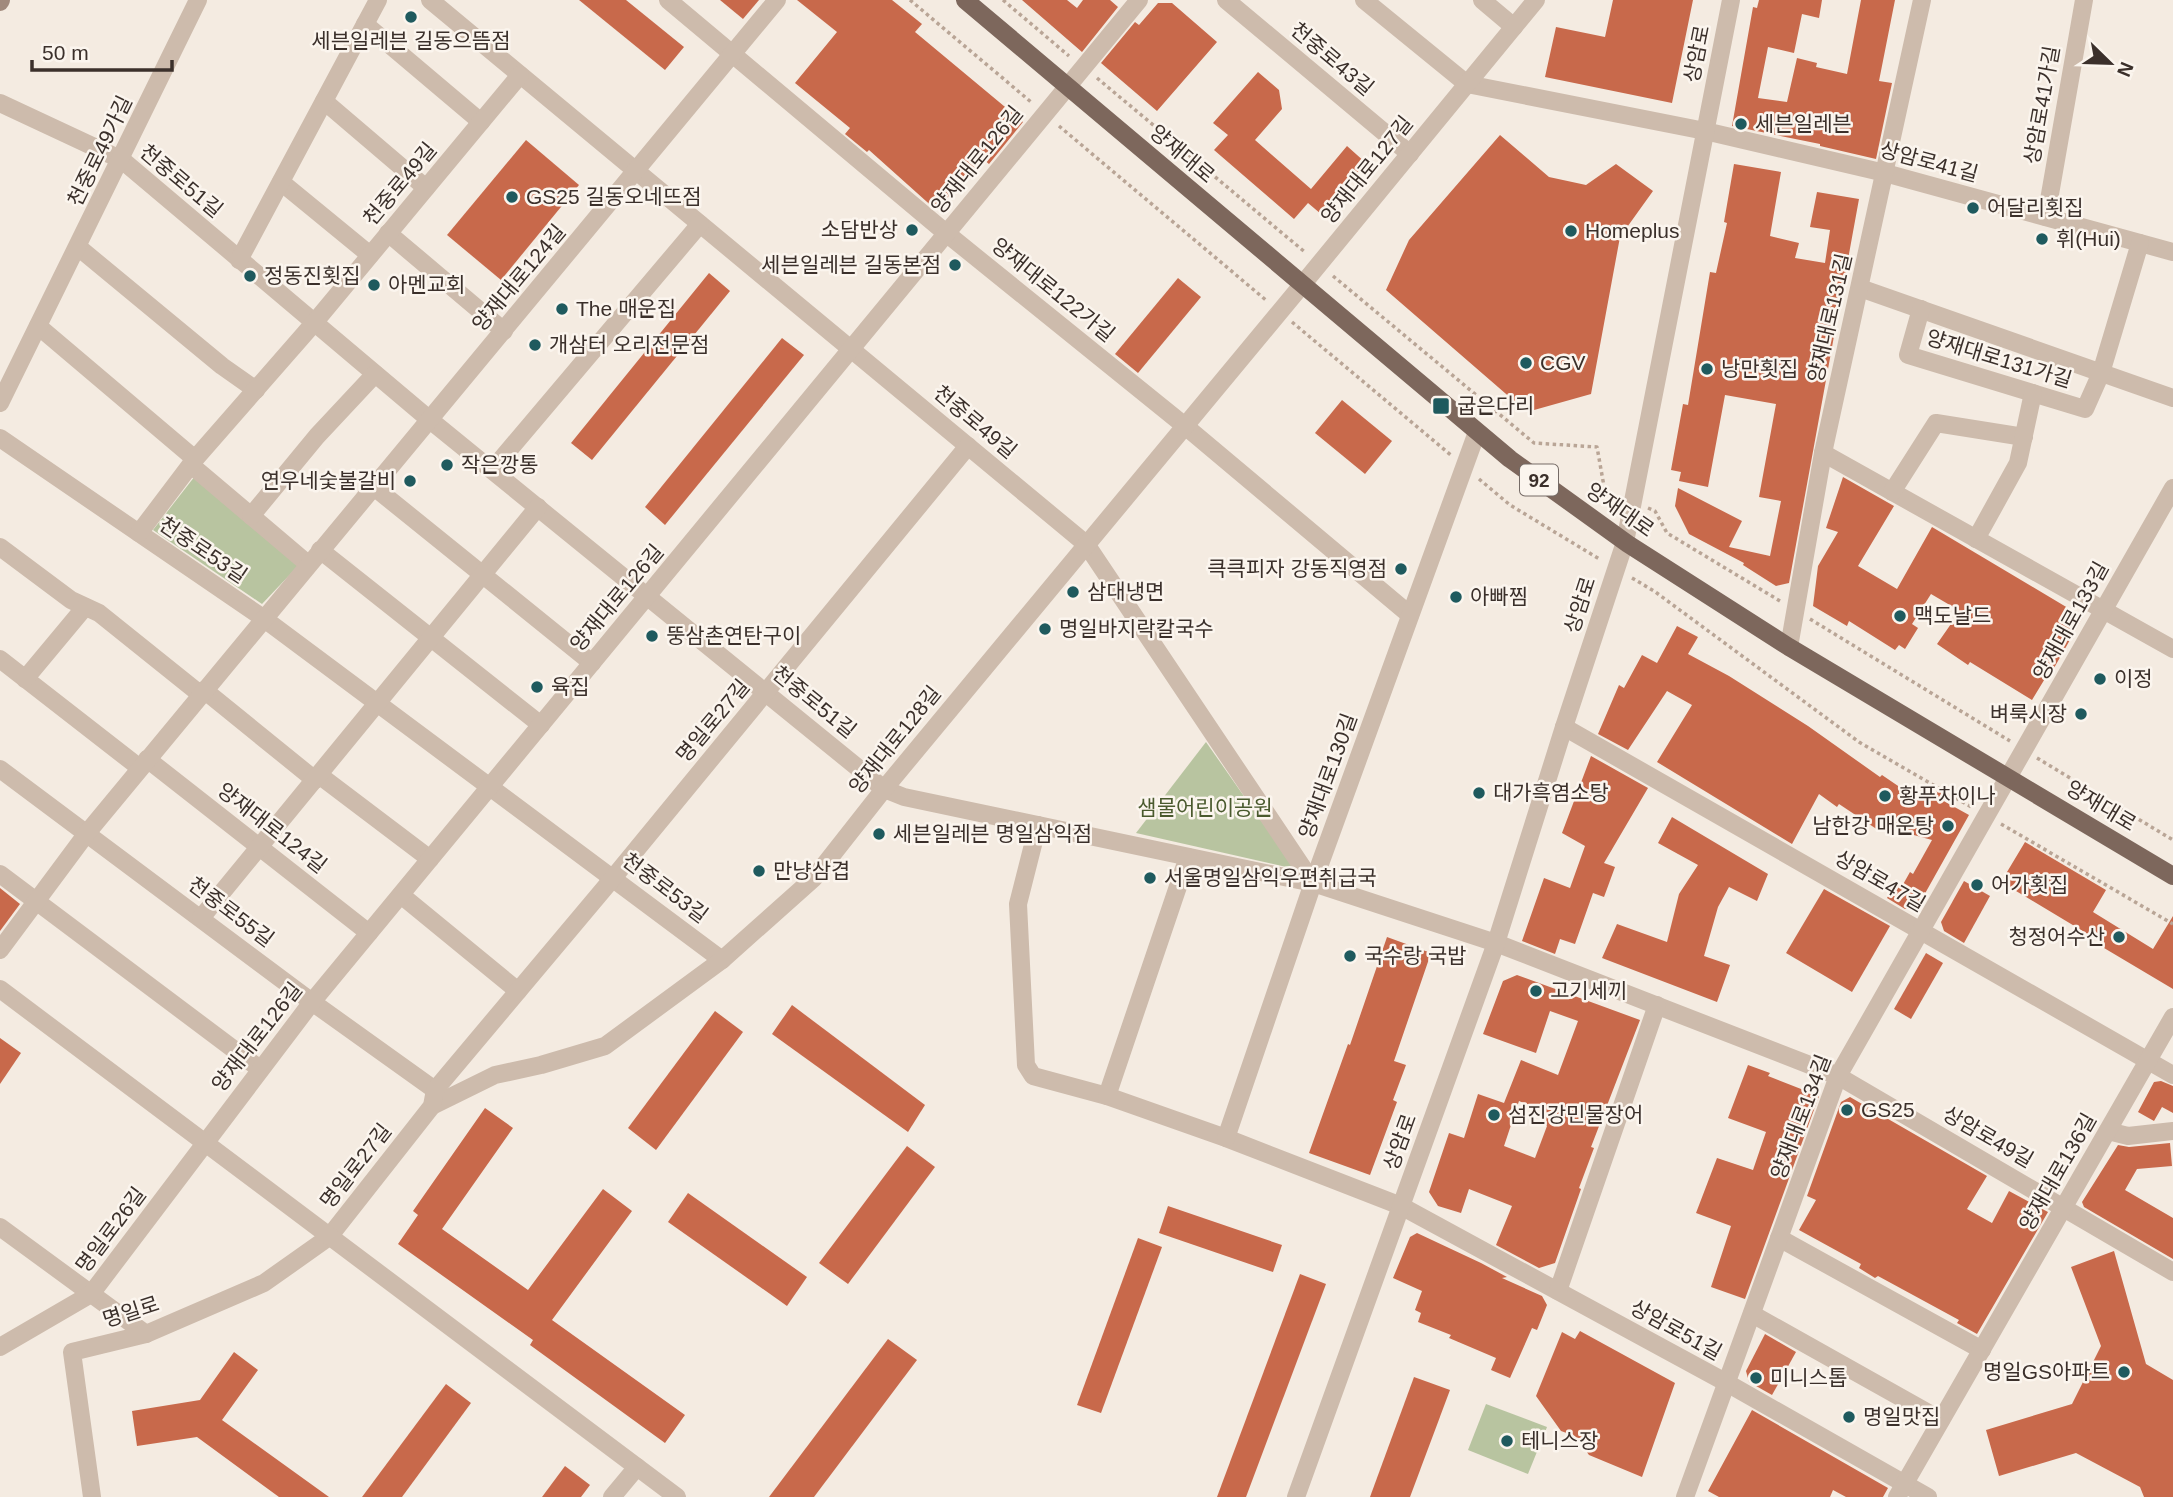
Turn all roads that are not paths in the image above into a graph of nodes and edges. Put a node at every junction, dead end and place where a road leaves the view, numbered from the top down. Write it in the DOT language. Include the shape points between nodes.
graph roads {
  1 [pos="198,0"];
  2 [pos="378,0"];
  3 [pos="430,0"];
  4 [pos="668,0"];
  5 [pos="777,0"];
  6 [pos="965,0"];
  7 [pos="1139,0"];
  8 [pos="1226,0"];
  9 [pos="1364,0"];
  10 [pos="1482,0"];
  11 [pos="1536,0"];
  12 [pos="1731,0"];
  13 [pos="1922,0"];
  14 [pos="2084,0"];
  15 [pos="365,24"];
  16 [pos="1514,27"];
  17 [pos="733,55"];
  18 [pos="520,75"];
  19 [pos="1467,84"];
  20 [pos="1067,86"];
  21 [pos="324,101"];
  22 [pos="0,103"];
  23 [pos="481,122"];
  24 [pos="1705,131"];
  25 [pos="1410,154"];
  26 [pos="121,160"];
  27 [pos="637,171"];
  28 [pos="1885,173"];
  29 [pos="281,181"];
  30 [pos="426,188"];
  31 [pos="2046,217"];
  32 [pos="700,224"];
  33 [pos="388,233"];
  34 [pos="946,233"];
  35 [pos="2140,243"];
  36 [pos="78,247"];
  37 [pos="2173,253"];
  38 [pos="370,255"];
  39 [pos="239,260"];
  40 [pos="1302,285"];
  41 [pos="1860,288"];
  42 [pos="1921,309"];
  43 [pos="314,323"];
  44 [pos="38,326"];
  45 [pos="504,331"];
  46 [pos="851,349"];
  47 [pos="375,373"];
  48 [pos="2101,373"];
  49 [pos="256,390"];
  50 [pos="2033,393"];
  51 [pos="2173,398"];
  52 [pos="0,403"];
  53 [pos="430,420"];
  54 [pos="1185,426"];
  55 [pos="1477,432"];
  56 [pos="2024,437"];
  57 [pos="0,438"];
  58 [pos="968,446"];
  59 [pos="1823,453"];
  60 [pos="193,462"];
  61 [pos="492,470"];
  62 [pos="374,486"];
  63 [pos="2173,488"];
  64 [pos="1892,492"];
  65 [pos="538,507"];
  66 [pos="251,516"];
  67 [pos="139,533"];
  68 [pos="1976,539"];
  69 [pos="1625,542"];
  70 [pos="1086,544"];
  71 [pos="0,547"];
  72 [pos="314,557"];
  73 [pos="483,574"];
  74 [pos="648,596"];
  75 [pos="85,607"];
  76 [pos="2103,610"];
  77 [pos="1410,615"];
  78 [pos="263,618"];
  79 [pos="432,638"];
  80 [pos="1789,647"];
  81 [pos="2173,649"];
  82 [pos="0,659"];
  83 [pos="592,663"];
  84 [pos="25,678"];
  85 [pos="202,692"];
  86 [pos="766,692"];
  87 [pos="378,703"];
  88 [pos="541,725"];
  89 [pos="1564,727"];
  90 [pos="144,763"];
  91 [pos="0,769"];
  92 [pos="317,777"];
  93 [pos="2009,778"];
  94 [pos="491,786"];
  95 [pos="884,789"];
  96 [pos="1038,825"];
  97 [pos="87,833"];
  98 [pos="260,847"];
  99 [pos="1188,857"];
  100 [pos="430,859"];
  101 [pos="0,874"];
  102 [pos="2173,876"];
  103 [pos="613,878"];
  104 [pos="1313,883"];
  105 [pos="401,894"];
  106 [pos="36,902"];
  107 [pos="201,918"];
  108 [pos="1921,931"];
  109 [pos="369,933"];
  110 [pos="1496,943"];
  111 [pos="0,950"];
  112 [pos="722,960"];
  113 [pos="0,989"];
  114 [pos="518,991"];
  115 [pos="312,1002"];
  116 [pos="1657,1006"];
  117 [pos="2173,1017"];
  118 [pos="2148,1061"];
  119 [pos="260,1069"];
  120 [pos="2173,1075"];
  121 [pos="1838,1076"];
  122 [pos="1107,1096"];
  123 [pos="434,1098"];
  124 [pos="2108,1130"];
  125 [pos="2173,1131"];
  126 [pos="1226,1138"];
  127 [pos="205,1141"];
  128 [pos="1401,1206"];
  129 [pos="2063,1208"];
  130 [pos="0,1227"];
  131 [pos="329,1237"];
  132 [pos="1779,1238"];
  133 [pos="2173,1272"];
  134 [pos="1558,1292"];
  135 [pos="91,1294"];
  136 [pos="1752,1314"];
  137 [pos="146,1334"];
  138 [pos="0,1347"];
  139 [pos="1982,1350"];
  140 [pos="1727,1383"];
  141 [pos="1941,1420"];
  142 [pos="637,1467"];
  143 [pos="1901,1490"];
  144 [pos="92,1497"];
  145 [pos="612,1497"];
  146 [pos="677,1497"];
  147 [pos="1296,1497"];
  148 [pos="1685,1497"];
  149 [pos="1928,1497"];
  1 -- 26 [label="street, 천중로49가길"];
  2 -- 15 [label="street"];
  3 -- 18 [label="street, 천중로49길"];
  4 -- 17 [label="street, 양재대로122가길"];
  5 -- 17 [label="street, 양재대로124길"];
  6 -- 20 [label="main road, 양재대로 / 92"];
  7 -- 20 [label="street, 양재대로126길"];
  8 -- 25 [label="street, 천중로43길"];
  9 -- 19 [label="street"];
  10 -- 16 [label="street"];
  11 -- 16 [label="street, 양재대로127길"];
  12 -- 24 [label="street, 상암로"];
  13 -- 28 [label="street, 양재대로131길"];
  14 -- 31 [label="street, 상암로41가길"];
  15 -- 21 [label="street"];
  15 -- 23 [label="street"];
  16 -- 19 [label="street, 양재대로127길"];
  17 -- 27 [label="street, 양재대로124길"];
  17 -- 34 [label="street, 양재대로122가길"];
  18 -- 23 [label="street, 천중로49길"];
  18 -- 27 [label="street, 천중로49길"];
  19 -- 24 [label="street, 상암로41길"];
  19 -- 25 [label="street, 양재대로127길"];
  20 -- 34 [label="street, 양재대로126길"];
  20 -- 40 [label="main road, 양재대로 / 92"];
  21 -- 29 [label="street"];
  21 -- 30 [label="street"];
  22 -- 26 [label="street, 천중로51길"];
  23 -- 30 [label="street, 천중로49길"];
  24 -- 28 [label="street, 상암로41길"];
  24 -- 69 [label="street, 상암로"];
  25 -- 40 [label="street, 양재대로127길"];
  26 -- 36 [label="street, 천중로49가길"];
  26 -- 39 [label="street, 천중로51길"];
  27 -- 32 [label="street, 천중로49길"];
  27 -- 45 [label="street, 양재대로124길"];
  28 -- 31 [label="street, 상암로41길"];
  28 -- 41 [label="street, 양재대로131길"];
  29 -- 38 [label="street"];
  29 -- 39 [label="street"];
  30 -- 33 [label="street, 천중로49길"];
  31 -- 35 [label="street, 상암로41길"];
  32 -- 46 [label="street, 천중로49길"];
  32 -- 61 [label="street"];
  33 -- 38 [label="street, 천중로49길"];
  33 -- 45 [label="street"];
  34 -- 46 [label="street, 양재대로126길"];
  34 -- 54 [label="street, 양재대로122가길"];
  35 -- 37 [label="street, 상암로41길"];
  35 -- 48 [label="street"];
  36 -- 44 [label="street, 천중로49가길"];
  36 -- 49 [label="street"];
  38 -- 43 [label="street, 천중로49길"];
  39 -- 43 [label="street, 천중로51길"];
  40 -- 54 [label="street, 양재대로128길"];
  40 -- 55 [label="main road, 양재대로 / 92"];
  41 -- 42 [label="street, 양재대로131가길"];
  41 -- 59 [label="street, 양재대로131길"];
  42 -- 48 [label="street, 양재대로131가길"];
  42 -- 50 [label="street, 양재대로131가길" via="1908,355"];
  43 -- 47 [label="street, 천중로51길"];
  43 -- 49 [label="street"];
  44 -- 52 [label="street, 천중로49가길"];
  44 -- 60 [label="street"];
  45 -- 53 [label="street, 양재대로124길"];
  46 -- 58 [label="street, 천중로49길"];
  46 -- 74 [label="street, 양재대로126길"];
  47 -- 53 [label="street, 천중로51길"];
  47 -- 66 [label="street"];
  48 -- 50 [label="street, 양재대로131가길" via="2085,409"];
  48 -- 51 [label="street, 양재대로131가길"];
  49 -- 60 [label="street"];
  50 -- 56 [label="street"];
  53 -- 61 [label="street, 천중로51길"];
  53 -- 62 [label="street, 양재대로124길"];
  54 -- 70 [label="street, 양재대로128길"];
  54 -- 77 [label="street, 양재대로122가길"];
  55 -- 69 [label="main road, 양재대로 / 92"];
  55 -- 77 [label="street, 양재대로130길"];
  56 -- 64 [label="street" via="1936,423"];
  56 -- 68 [label="street" via="2018,463"];
  57 -- 67 [label="street, 천중로53길"];
  58 -- 70 [label="street, 천중로49길"];
  58 -- 86 [label="street, 명일로27길"];
  59 -- 64 [label="street"];
  59 -- 80 [label="street, 양재대로131길"];
  60 -- 66 [label="street"];
  60 -- 67 [label="street"];
  61 -- 65 [label="street, 천중로51길"];
  62 -- 72 [label="street, 양재대로124길"];
  62 -- 73 [label="street"];
  63 -- 76 [label="street, 양재대로133길"];
  64 -- 68 [label="street"];
  65 -- 73 [label="street"];
  65 -- 74 [label="street, 천중로51길"];
  66 -- 72 [label="street"];
  67 -- 78 [label="street, 천중로53길"];
  68 -- 76 [label="street"];
  69 -- 80 [label="main road, 양재대로 / 92"];
  69 -- 89 [label="street, 상암로"];
  70 -- 95 [label="street, 양재대로128길"];
  70 -- 104 [label="street, 천중로49길"];
  71 -- 75 [label="street"];
  72 -- 78 [label="street, 양재대로124길"];
  72 -- 79 [label="street"];
  73 -- 79 [label="street"];
  73 -- 83 [label="street"];
  74 -- 83 [label="street, 양재대로126길"];
  74 -- 86 [label="street, 천중로51길"];
  75 -- 84 [label="street"];
  75 -- 85 [label="street"];
  76 -- 81 [label="street"];
  76 -- 93 [label="street, 양재대로133길"];
  77 -- 104 [label="street, 양재대로130길"];
  78 -- 85 [label="street, 양재대로124길"];
  78 -- 87 [label="street, 천중로53길"];
  79 -- 87 [label="street"];
  79 -- 88 [label="street"];
  80 -- 93 [label="main road, 양재대로 / 92"];
  82 -- 84 [label="street, 양재대로124길"];
  83 -- 88 [label="street, 양재대로126길"];
  84 -- 90 [label="street, 양재대로124길"];
  85 -- 90 [label="street, 양재대로124길"];
  85 -- 92 [label="street"];
  86 -- 95 [label="street, 천중로51길"];
  86 -- 103 [label="street, 명일로27길"];
  87 -- 92 [label="street"];
  87 -- 94 [label="street, 천중로53길"];
  88 -- 94 [label="street, 양재대로126길"];
  89 -- 108 [label="street, 상암로47길"];
  89 -- 110 [label="street, 상암로"];
  90 -- 97 [label="street, 양재대로124길"];
  90 -- 98 [label="street, 양재대로124길"];
  91 -- 97 [label="street, 천중로55길"];
  92 -- 98 [label="street"];
  92 -- 100 [label="street"];
  93 -- 102 [label="main road, 양재대로 / 92"];
  93 -- 108 [label="street, 양재대로134길"];
  94 -- 100 [label="street, 양재대로126길"];
  94 -- 103 [label="street, 천중로53길"];
  95 -- 96 [label="street, 천중로51길"];
  95 -- 112 [label="street, 양재대로128길" via="814,878"];
  96 -- 99 [label="street, 천중로51길"];
  96 -- 122 [label="street, 상암로" via="1018,904 1026,1065 1033,1076"];
  97 -- 106 [label="street, 양재대로124길"];
  97 -- 107 [label="street, 천중로55길"];
  98 -- 107 [label="street"];
  98 -- 109 [label="street, 양재대로124길"];
  99 -- 104 [label="street, 천중로51길"];
  99 -- 122 [label="street"];
  100 -- 105 [label="street, 양재대로126길"];
  101 -- 106 [label="street"];
  103 -- 112 [label="street, 천중로53길"];
  103 -- 114 [label="street, 명일로27길"];
  104 -- 110 [label="street, 천중로51길"];
  104 -- 126 [label="street, 양재대로130길"];
  105 -- 109 [label="street, 양재대로126길"];
  105 -- 114 [label="street"];
  106 -- 111 [label="street, 양재대로124길"];
  106 -- 119 [label="street"];
  107 -- 115 [label="street, 천중로55길"];
  108 -- 118 [label="street, 상암로47길"];
  108 -- 121 [label="street, 양재대로134길"];
  109 -- 115 [label="street, 양재대로126길"];
  110 -- 116 [label="street, 상암로49길"];
  110 -- 128 [label="street, 상암로"];
  112 -- 123 [label="street, 양재대로128길" via="605,1046 495,1075"];
  113 -- 127 [label="street"];
  114 -- 123 [label="street, 명일로27길"];
  115 -- 119 [label="street, 양재대로126길"];
  115 -- 123 [label="street, 천중로55길"];
  116 -- 121 [label="street, 상암로49길"];
  116 -- 134 [label="street"];
  117 -- 118 [label="street, 양재대로136길"];
  118 -- 120 [label="street, 상암로47길"];
  118 -- 124 [label="street, 양재대로136길"];
  119 -- 127 [label="street, 양재대로126길"];
  121 -- 129 [label="street, 상암로49길"];
  121 -- 132 [label="street, 양재대로134길"];
  122 -- 126 [label="street, 상암로"];
  123 -- 131 [label="street, 명일로27길"];
  124 -- 125 [label="street" via="2128,1136"];
  124 -- 129 [label="street, 양재대로136길"];
  126 -- 128 [label="street, 상암로"];
  127 -- 131 [label="street"];
  127 -- 135 [label="street, 명일로26길"];
  128 -- 134 [label="street, 상암로51길"];
  128 -- 147 [label="street, 상암로"];
  129 -- 133 [label="street, 상암로49길"];
  129 -- 139 [label="street, 양재대로136길"];
  130 -- 135 [label="street"];
  131 -- 137 [label="street, 명일로" via="264,1283"];
  131 -- 142 [label="street"];
  132 -- 136 [label="street, 양재대로134길"];
  132 -- 139 [label="street"];
  134 -- 140 [label="street, 상암로51길"];
  135 -- 137 [label="street"];
  135 -- 138 [label="street, 명일로26길"];
  136 -- 140 [label="street, 양재대로134길"];
  136 -- 141 [label="street"];
  137 -- 144 [label="street, 명일로" via="72,1352"];
  139 -- 141 [label="street, 양재대로136길"];
  140 -- 143 [label="street, 상암로51길"];
  140 -- 148 [label="street, 양재대로134길"];
  141 -- 143 [label="street, 양재대로136길"];
  142 -- 145 [label="street"];
  142 -- 146 [label="street"];
  143 -- 149 [label="street, 상암로51길"];
}
